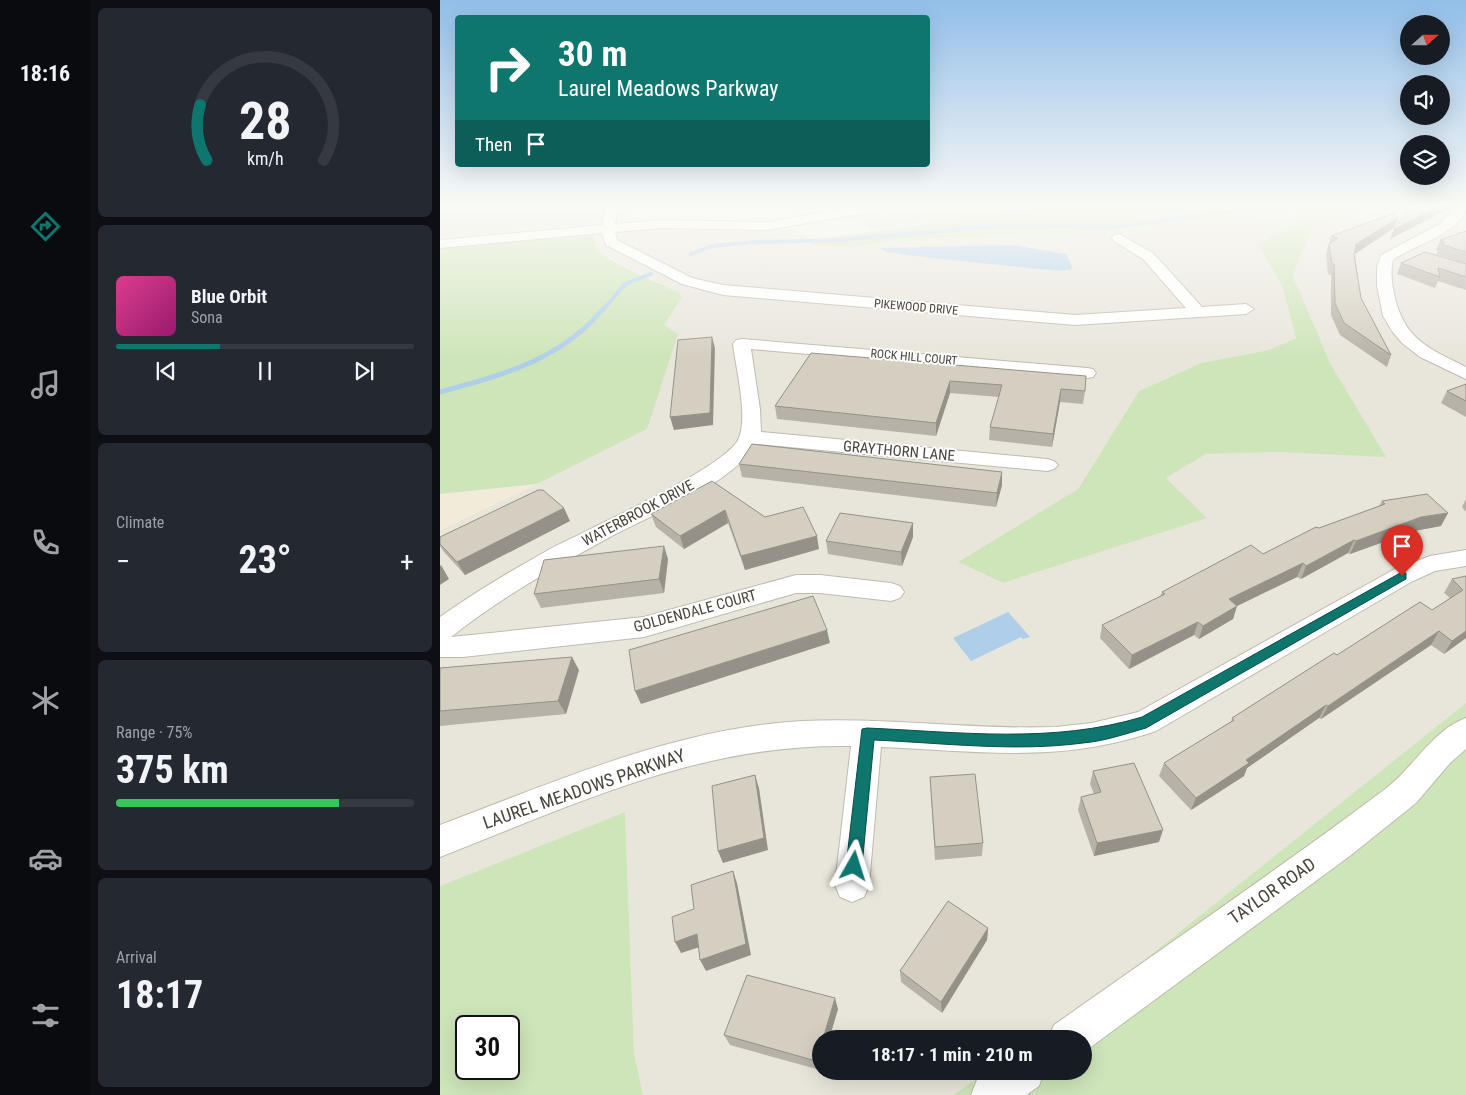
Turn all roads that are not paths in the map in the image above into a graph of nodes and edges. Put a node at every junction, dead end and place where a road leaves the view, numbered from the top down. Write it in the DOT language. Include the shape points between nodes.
graph roads {
  1 [pos="642,258"];
  2 [pos="1150,258"];
  3 [pos="1386,258"];
  4 [pos="1246,309"];
  5 [pos="1198,312"];
  6 [pos="1087,373"];
  7 [pos="1466,374"];
  8 [pos="750,437"];
  9 [pos="1047,465"];
  10 [pos="1466,558"];
  11 [pos="890,592"];
  12 [pos="440,631"];
  13 [pos="440,647"];
  14 [pos="1466,731"];
  15 [pos="867,734"];
  16 [pos="440,841"];
  17 [pos="852,885"];
  18 [pos="1081,1030"];
  19 [pos="1012,1080"];
  20 [pos="992,1095"];
  1 -- 5 [label="street, PIKEWOOD DRIVE" via="687,281 722,290 1075,320"];
  2 -- 5 [label="street"];
  3 -- 7 [label="street" via="1384,280 1395,324 1412,342"];
  4 -- 5 [label="street, PIKEWOOD DRIVE"];
  6 -- 8 [label="street, ROCK HILL COURT" via="742,344 752,423"];
  8 -- 9 [label="street, GRAYTHORN LANE"];
  8 -- 12 [label="street, WATERBROOK DRIVE" via="739,453 716,470 480,601"];
  10 -- 15 [label="street, LAUREL MEADOWS PARKWAY" via="1430,564 1402,576 1146,722 1083,737 1022,741"];
  11 -- 13 [label="street, GOLDENDALE COURT" via="796,584 644,627"];
  14 -- 18 [label="street, TAYLOR ROAD" via="1439,754 1405,793"];
  15 -- 16 [label="street, LAUREL MEADOWS PARKWAY" via="801,734 691,751 569,791"];
  15 -- 17 [label="street"];
  19 -- 20 [label="street"];
}
